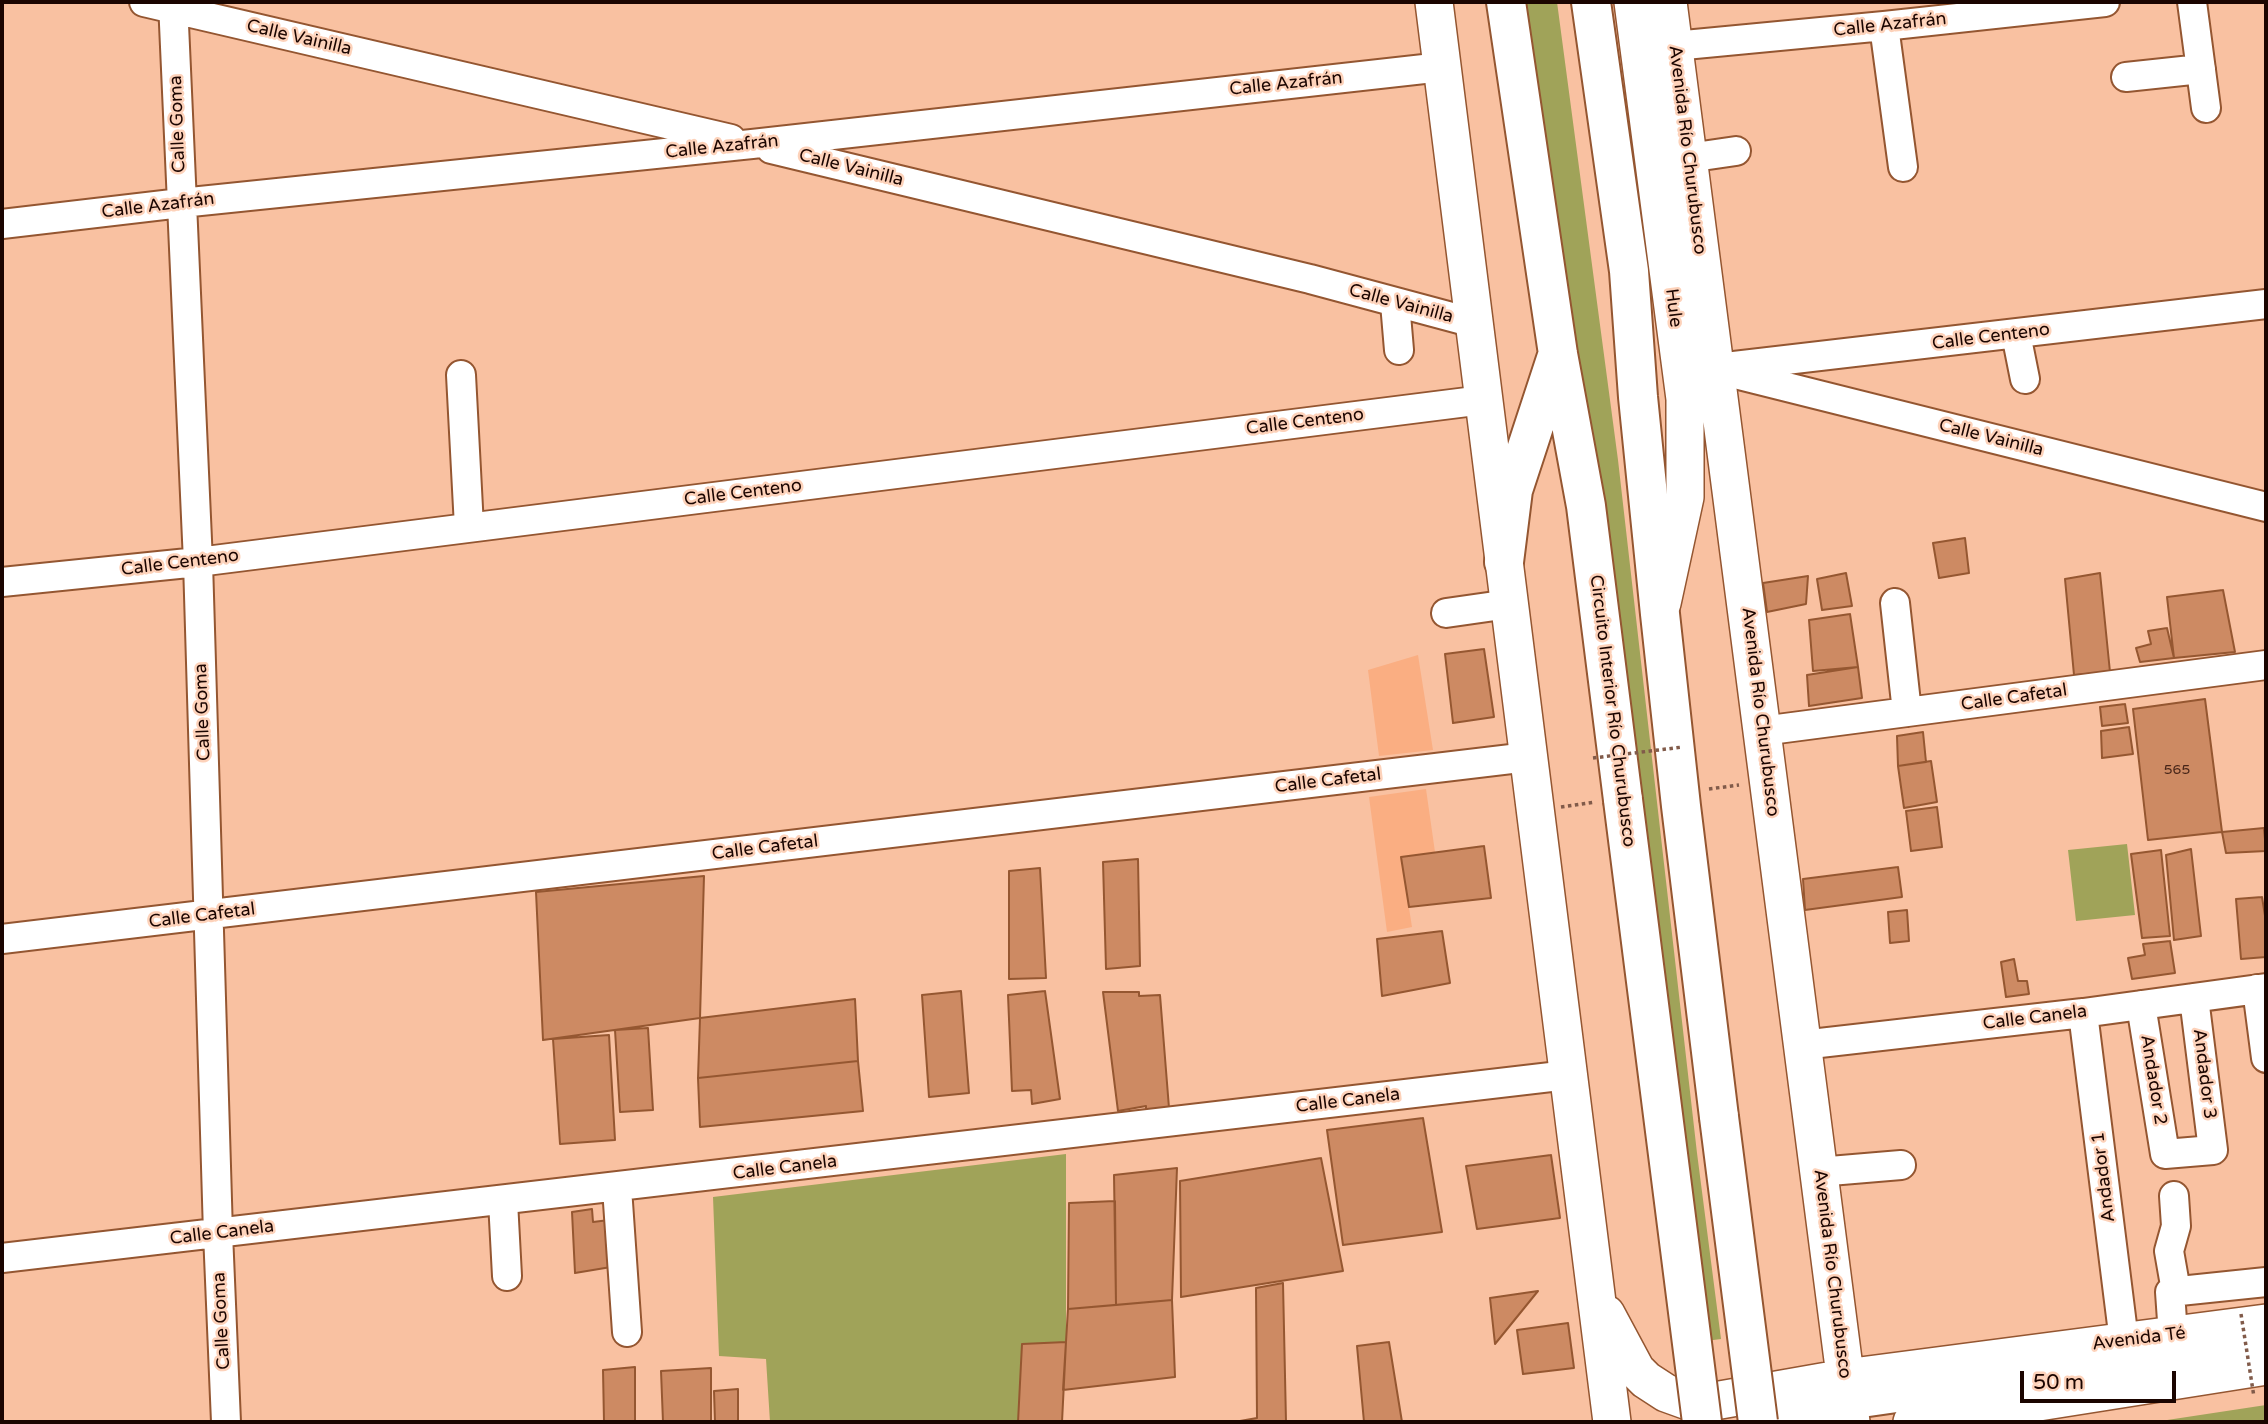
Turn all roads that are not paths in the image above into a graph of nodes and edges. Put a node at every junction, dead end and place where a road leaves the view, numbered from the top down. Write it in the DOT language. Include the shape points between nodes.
graph roads {
  1 [pos="144,2"];
  2 [pos="1434,2"];
  3 [pos="1506,2"];
  4 [pos="1591,2"];
  5 [pos="1633,2"];
  6 [pos="1668,2"];
  7 [pos="2105,2"];
  8 [pos="2192,2"];
  9 [pos="173,5"];
  10 [pos="1884,26"];
  11 [pos="1674,46"];
  12 [pos="1442,67"];
  13 [pos="2201,69"];
  14 [pos="2126,78"];
  15 [pos="2206,108"];
  16 [pos="752,144"];
  17 [pos="1735,151"];
  18 [pos="1688,158"];
  19 [pos="1903,167"];
  20 [pos="181,203"];
  21 [pos="2,224"];
  22 [pos="1395,303"];
  23 [pos="2266,304"];
  24 [pos="1474,323"];
  25 [pos="2016,334"];
  26 [pos="1399,350"];
  27 [pos="1558,354"];
  28 [pos="1715,369"];
  29 [pos="461,375"];
  30 [pos="2025,379"];
  31 [pos="1483,400"];
  32 [pos="2266,507"];
  33 [pos="469,527"];
  34 [pos="198,562"];
  35 [pos="1504,562"];
  36 [pos="2,582"];
  37 [pos="1895,603"];
  38 [pos="1509,604"];
  39 [pos="1446,613"];
  40 [pos="1660,614"];
  41 [pos="2266,665"];
  42 [pos="1907,712"];
  43 [pos="1762,731"];
  44 [pos="1528,757"];
  45 [pos="209,915"];
  46 [pos="2,939"];
  47 [pos="2262,989"];
  48 [pos="2194,998"];
  49 [pos="2141,1005"];
  50 [pos="2084,1013"];
  51 [pos="1802,1045"];
  52 [pos="2266,1058"];
  53 [pos="1568,1075"];
  54 [pos="2165,1154"];
  55 [pos="1901,1166"];
  56 [pos="1818,1172"];
  57 [pos="617,1188"];
  58 [pos="2174,1196"];
  59 [pos="503,1201"];
  60 [pos="218,1233"];
  61 [pos="2,1258"];
  62 [pos="507,1276"];
  63 [pos="2266,1282"];
  64 [pos="2176,1291"];
  65 [pos="1596,1295"];
  66 [pos="2254,1319"];
  67 [pos="627,1332"];
  68 [pos="2173,1335"];
  69 [pos="2124,1341"];
  70 [pos="2266,1345"];
  71 [pos="2260,1382"];
  72 [pos="1848,1402"];
  73 [pos="1948,1419"];
  74 [pos="226,1422"];
  75 [pos="1610,1422"];
  76 [pos="1702,1422"];
  77 [pos="1758,1422"];
  78 [pos="1777,1422"];
  79 [pos="1912,1422"];
  1 -- 9 [label="street, Calle Vainilla"];
  2 -- 12 [label="main road"];
  3 -- 27 [label="highway, Circuito Interior Río Churubusco"];
  4 -- 40 [label="highway" via="1629,271"];
  5 -- 40 [label="main road, Hule" via="1685,399 1685,497"];
  6 -- 11 [label="main road, Avenida Río Churubusco"];
  7 -- 10 [label="street, Calle Azafrán"];
  8 -- 13 [label="street"];
  9 -- 16 [label="street, Calle Vainilla"];
  9 -- 20 [label="street, Calle Goma"];
  10 -- 11 [label="street, Calle Azafrán"];
  10 -- 19 [label="street"];
  11 -- 18 [label="main road, Avenida Río Churubusco"];
  12 -- 16 [label="street, Calle Azafrán"];
  12 -- 24 [label="main road"];
  13 -- 14 [label="street"];
  13 -- 15 [label="street"];
  16 -- 20 [label="street, Calle Azafrán"];
  16 -- 22 [label="street, Calle Vainilla"];
  17 -- 18 [label="street"];
  18 -- 28 [label="main road, Avenida Río Churubusco"];
  20 -- 21 [label="street, Calle Azafrán"];
  20 -- 34 [label="street, Calle Goma"];
  22 -- 24 [label="street, Calle Vainilla"];
  22 -- 26 [label="street"];
  23 -- 25 [label="street, Calle Centeno"];
  24 -- 31 [label="main road"];
  25 -- 28 [label="street, Calle Centeno"];
  25 -- 30 [label="street"];
  27 -- 35 [label="highway" via="1513,490"];
  27 -- 76 [label="highway, Circuito Interior Río Churubusco, bridge" via="1586,506 1611,801"];
  28 -- 32 [label="street, Calle Vainilla"];
  28 -- 43 [label="main road, Avenida Río Churubusco"];
  29 -- 33 [label="street"];
  31 -- 33 [label="street, Calle Centeno"];
  31 -- 35 [label="main road"];
  33 -- 34 [label="street, Calle Centeno"];
  34 -- 36 [label="street, Calle Centeno"];
  34 -- 45 [label="street, Calle Goma"];
  35 -- 38 [label="main road"];
  37 -- 42 [label="street"];
  38 -- 39 [label="street"];
  38 -- 44 [label="main road"];
  40 -- 77 [label="highway, bridge"];
  41 -- 42 [label="street, Calle Cafetal"];
  42 -- 43 [label="street, Calle Cafetal"];
  43 -- 51 [label="main road, Avenida Río Churubusco"];
  44 -- 45 [label="street, Calle Cafetal"];
  44 -- 53 [label="main road"];
  45 -- 46 [label="street, Calle Cafetal"];
  45 -- 60 [label="street, Calle Goma"];
  47 -- 48 [label="street, Calle Canela"];
  47 -- 52 [label="street"];
  48 -- 49 [label="street, Calle Canela"];
  48 -- 54 [label="street, Andador 3" via="2213,1150"];
  49 -- 50 [label="street, Calle Canela"];
  49 -- 54 [label="street, Andador 2"];
  50 -- 51 [label="street, Calle Canela"];
  50 -- 69 [label="street, Andador 1"];
  51 -- 56 [label="main road, Avenida Río Churubusco"];
  53 -- 57 [label="street, Calle Canela"];
  53 -- 65 [label="main road"];
  55 -- 56 [label="street"];
  56 -- 72 [label="main road, Avenida Río Churubusco"];
  57 -- 59 [label="street, Calle Canela"];
  57 -- 67 [label="street"];
  58 -- 64 [label="street" via="2176,1226 2169,1251"];
  59 -- 60 [label="street, Calle Canela"];
  59 -- 62 [label="street"];
  60 -- 61 [label="street, Calle Canela"];
  60 -- 74 [label="street, Calle Goma"];
  63 -- 64 [label="street"];
  64 -- 68 [label="street" via="2170,1292"];
  65 -- 72 [label="main road, Avenida Té" via="1636,1370 1655,1387 1678,1398 1703,1403"];
  65 -- 75 [label="main road"];
  66 -- 68 [label="main road, Avenida Té"];
  68 -- 69 [label="main road, Avenida Té"];
  69 -- 72 [label="main road, Avenida Té"];
  70 -- 72 [label="street"];
  71 -- 73 [label="main road"];
  72 -- 78 [label="street"];
  73 -- 79 [label="main road"];
}
